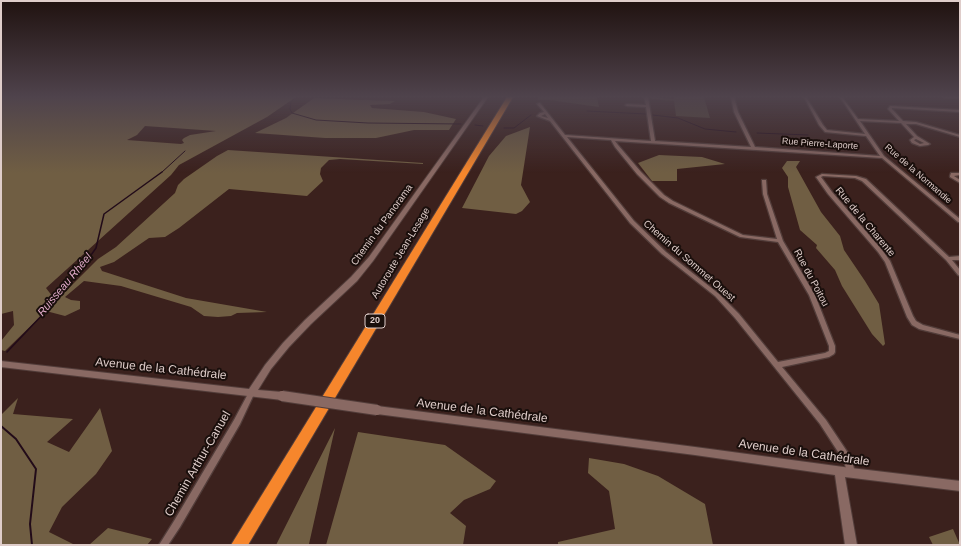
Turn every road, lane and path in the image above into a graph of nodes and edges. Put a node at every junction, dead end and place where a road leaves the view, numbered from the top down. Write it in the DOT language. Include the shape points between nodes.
graph roads {
  1 [pos="468,122"];
  2 [pos="495,122"];
  3 [pos="555,122"];
  4 [pos="650,122"];
  5 [pos="741,122"];
  6 [pos="820,122"];
  7 [pos="859,122"];
  8 [pos="896,122"];
  9 [pos="904,123"];
  10 [pos="867,135"];
  11 [pos="564,136"];
  12 [pos="960,136"];
  13 [pos="916,137"];
  14 [pos="612,139"];
  15 [pos="653,141"];
  16 [pos="753,148"];
  17 [pos="883,156"];
  18 [pos="960,174"];
  19 [pos="764,181"];
  20 [pos="960,182"];
  21 [pos="960,221"];
  22 [pos="780,241"];
  23 [pos="960,258"];
  24 [pos="948,259"];
  25 [pos="960,274"];
  26 [pos="960,337"];
  27 [pos="1,364"];
  28 [pos="778,365"];
  29 [pos="252,392"];
  30 [pos="839,471"];
  31 [pos="851,473"];
  32 [pos="960,486"];
  33 [pos="163,545"];
  34 [pos="239,545"];
  35 [pos="851,545"];
  1 -- 29 [label="street, Chemin du Panorama" via="371,259 286,345"];
  2 -- 34 [label="highway, Autoroute Jean-Lesage / 20"];
  3 -- 11 [label="street, Chemin du Sommet Ouest"];
  4 -- 15 [label="street"];
  5 -- 16 [label="street"];
  6 -- 10 [label="street" via="826,131"];
  7 -- 10 [label="street, Rue de la Normandie"];
  8 -- 9 [label="street"];
  9 -- 12 [label="street" via="928,126"];
  9 -- 13 [label="street"];
  10 -- 17 [label="street, Rue de la Normandie"];
  11 -- 14 [label="street, Rue Pierre-Laporte"];
  11 -- 28 [label="street, Chemin du Sommet Ouest" via="632,222 664,253 717,295"];
  14 -- 15 [label="street, Rue Pierre-Laporte"];
  14 -- 22 [label="street" via="639,173 662,196 742,236"];
  15 -- 16 [label="street, Rue Pierre-Laporte"];
  16 -- 17 [label="street, Rue Pierre-Laporte"];
  17 -- 21 [label="street, Rue de la Normandie"];
  18 -- 20 [label="street" via="952,176"];
  19 -- 22 [label="street, Rue du Poitou" via="765,194"];
  22 -- 28 [label="street, Rue du Poitou" via="812,295 828,334 832,352"];
  23 -- 24 [label="street"];
  24 -- 25 [label="street"];
  24 -- 26 [label="street, Rue de la Charente" via="864,180 856,177 818,177 888,262 914,323"];
  27 -- 29 [label="street, Avenue de la Cathédrale"];
  28 -- 31 [label="street, Chemin du Sommet Ouest" via="844,452"];
  29 -- 30 [label="street, Avenue de la Cathédrale, bridge"];
  29 -- 33 [label="street, Chemin Arthur-Canuel" via="178,524"];
  30 -- 31 [label="street, Avenue de la Cathédrale"];
  30 -- 35 [label="street"];
  31 -- 32 [label="street, Avenue de la Cathédrale"];
}
